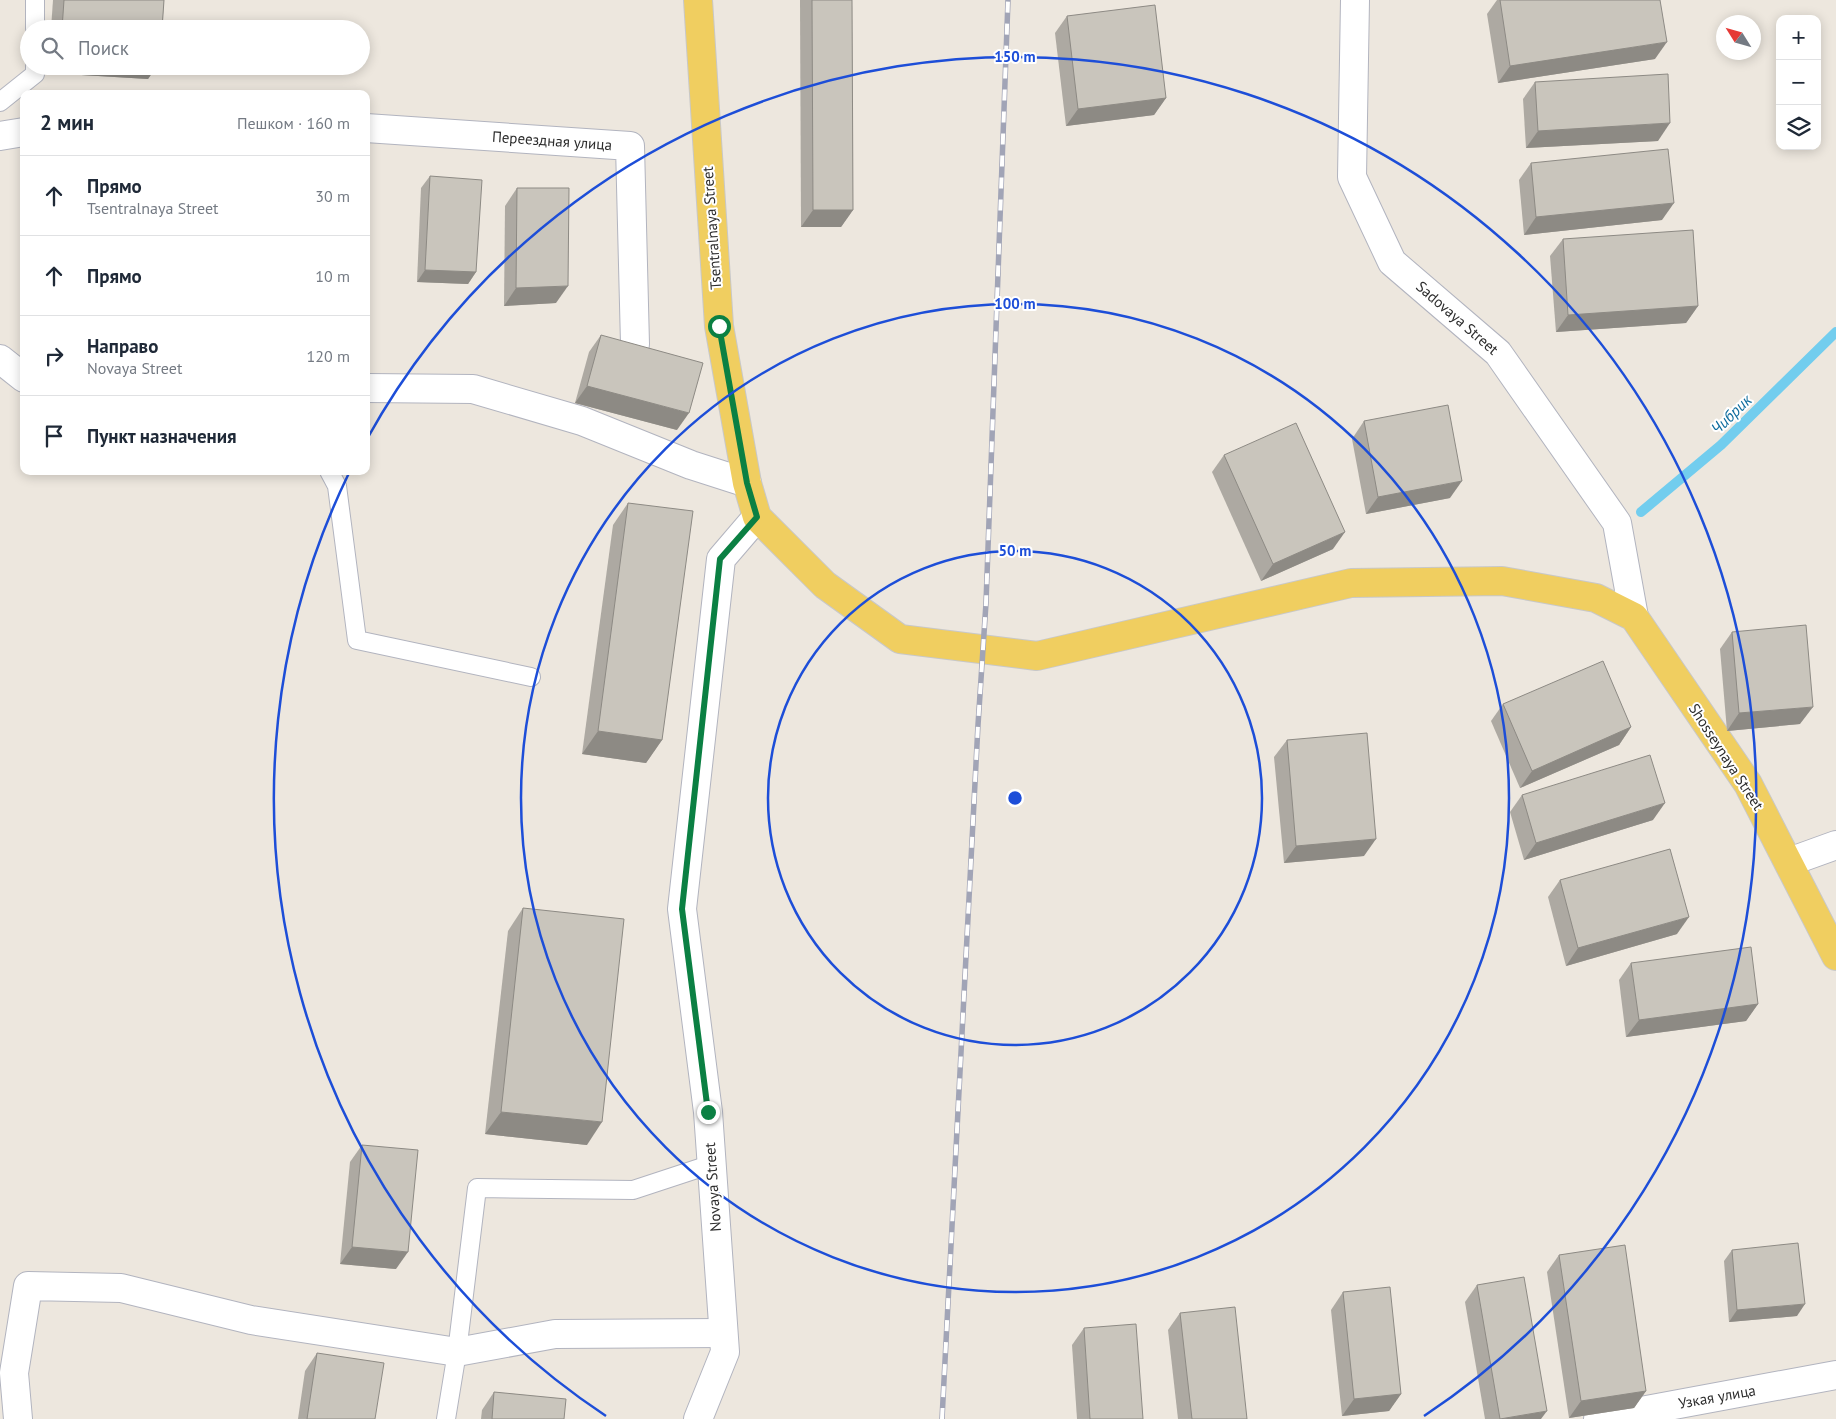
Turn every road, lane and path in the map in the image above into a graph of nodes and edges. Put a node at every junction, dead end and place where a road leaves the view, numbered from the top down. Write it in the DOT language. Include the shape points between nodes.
graph roads {
  1 [pos="35,0"];
  2 [pos="698,0"];
  3 [pos="1354,0"];
  4 [pos="35,20"];
  5 [pos="34,75"];
  6 [pos="0,102"];
  7 [pos="370,128"];
  8 [pos="20,133"];
  9 [pos="0,136"];
  10 [pos="635,344"];
  11 [pos="0,359"];
  12 [pos="20,375"];
  13 [pos="370,388"];
  14 [pos="331,475"];
  15 [pos="747,483"];
  16 [pos="757,517"];
  17 [pos="1634,617"];
  18 [pos="531,677"];
  19 [pos="1836,845"];
  20 [pos="1789,862"];
  21 [pos="1836,956"];
  22 [pos="712,1164"];
  23 [pos="723,1333"];
  24 [pos="457,1352"];
  25 [pos="1836,1375"];
  26 [pos="18,1419"];
  27 [pos="446,1419"];
  28 [pos="698,1419"];
  29 [pos="1598,1419"];
  1 -- 4 [label="lane"];
  2 -- 15 [label="main road, Tsentralnaya Street" via="719,326"];
  3 -- 17 [label="street, Sadovaya Street" via="1352,176 1392,262 1498,353 1617,523"];
  5 -- 6 [label="lane"];
  7 -- 10 [label="street, Переездная улица" via="630,146"];
  8 -- 9 [label="street"];
  11 -- 12 [label="street"];
  13 -- 15 [label="street" via="473,389 582,421 691,466"];
  14 -- 18 [label="lane" via="337,486 357,640"];
  15 -- 16 [label="main road, Tsentralnaya Street"];
  16 -- 17 [label="main road" via="825,585 900,639 1037,656 1351,583 1502,581 1596,598"];
  16 -- 22 [label="street, Novaya Street" via="720,559 682,909"];
  17 -- 20 [label="main road, Shosseynaya Street" via="1748,784"];
  19 -- 20 [label="street"];
  20 -- 21 [label="main road, Shosseynaya Street"];
  22 -- 23 [label="street, Novaya Street"];
  22 -- 24 [label="lane" via="633,1190 477,1188"];
  23 -- 24 [label="street" via="555,1334"];
  23 -- 28 [label="street, Novaya Street" via="725,1352"];
  24 -- 26 [label="street" via="251,1320 122,1288 28,1286 14,1373"];
  24 -- 27 [label="lane"];
  25 -- 29 [label="street, Узкая улица"];
}
